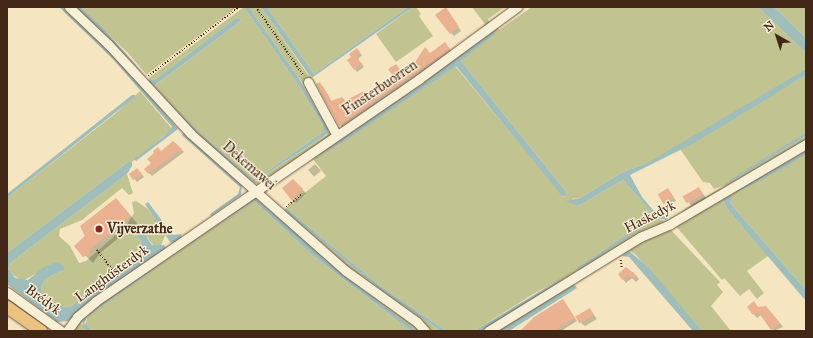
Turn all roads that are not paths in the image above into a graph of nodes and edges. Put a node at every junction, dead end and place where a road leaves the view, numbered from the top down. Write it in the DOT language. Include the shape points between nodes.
graph roads {
  1 [pos="69,7"];
  2 [pos="518,7"];
  3 [pos="308,82"];
  4 [pos="336,134"];
  5 [pos="806,144"];
  6 [pos="256,190"];
  7 [pos="7,292"];
  8 [pos="7,307"];
  9 [pos="41,331"];
  10 [pos="61,331"];
  11 [pos="67,331"];
  12 [pos="425,331"];
  13 [pos="488,331"];
  1 -- 6 [label="street, Dekemawei" via="108,44 191,134"];
  2 -- 4 [label="street, Finsterbuorren"];
  3 -- 4 [label="street"];
  4 -- 6 [label="street, Finsterbuorren"];
  5 -- 13 [label="street, Haskedyk" via="670,224 640,237"];
  6 -- 11 [label="street, Langhústerdyk" via="96,301 77,317"];
  6 -- 12 [label="street, Dekemawei" via="346,271 417,322"];
  7 -- 10 [label="street, Brédyk"];
  8 -- 9 [label="main road, Brédyk"];
}
